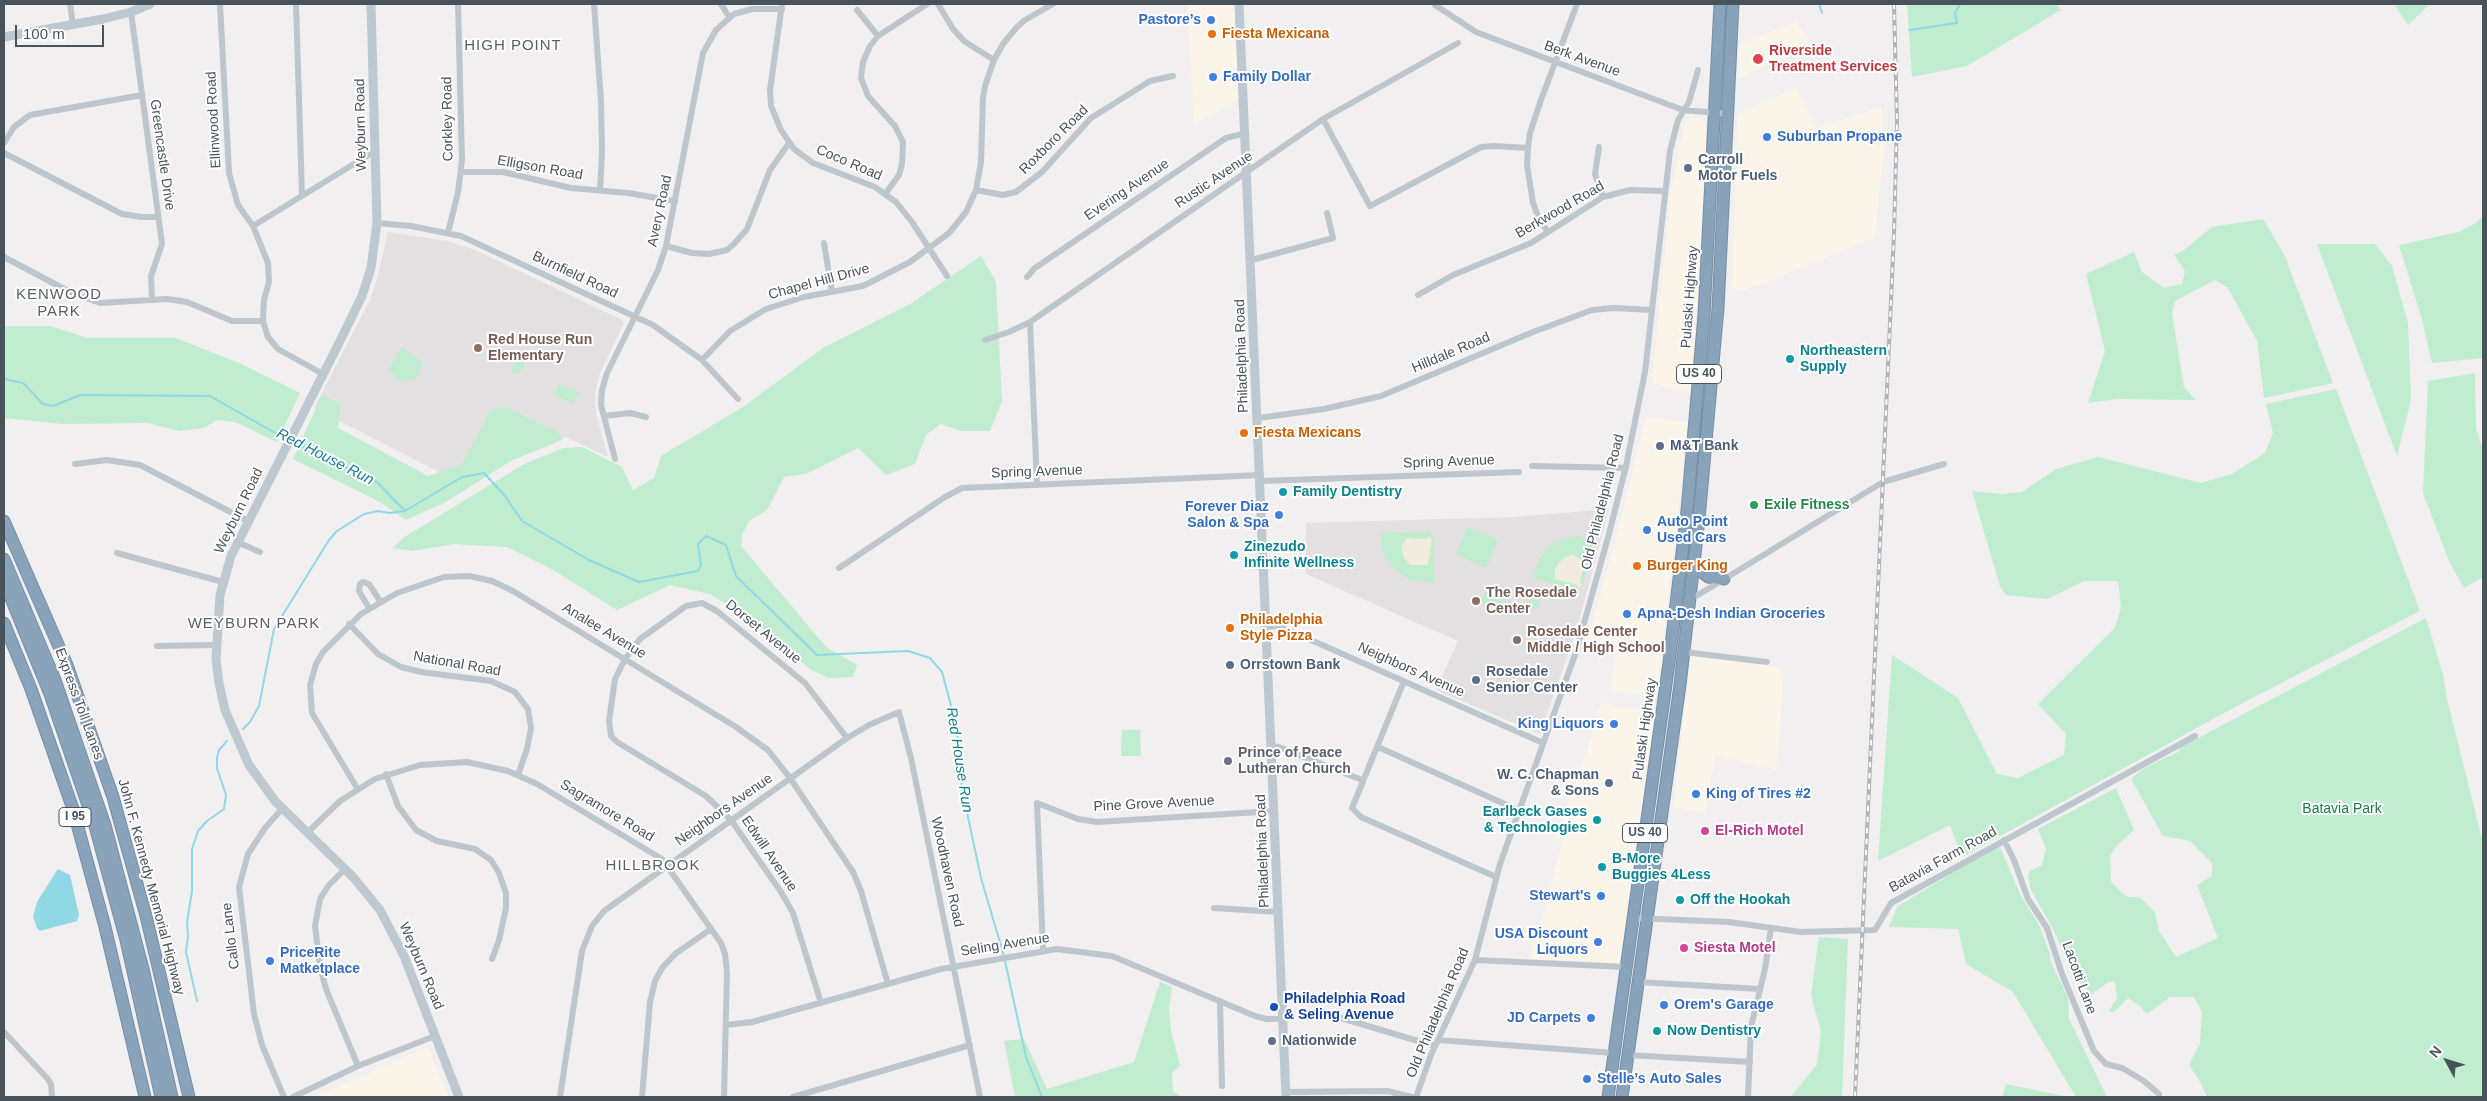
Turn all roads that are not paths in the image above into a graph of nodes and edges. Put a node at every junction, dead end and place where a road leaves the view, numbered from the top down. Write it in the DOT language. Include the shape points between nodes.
graph roads {
  1 [pos="70,4"];
  2 [pos="150,4"];
  3 [pos="220,4"];
  4 [pos="296,4"];
  5 [pos="371,4"];
  6 [pos="458,4"];
  7 [pos="594,4"];
  8 [pos="720,4"];
  9 [pos="927,4"];
  10 [pos="938,4"];
  11 [pos="1054,4"];
  12 [pos="1239,4"];
  13 [pos="1577,4"];
  14 [pos="1720,4"];
  15 [pos="1733,4"];
  16 [pos="1434,5"];
  17 [pos="782,6"];
  18 [pos="857,10"];
  19 [pos="131,12"];
  20 [pos="730,17"];
  21 [pos="73,24"];
  22 [pos="878,36"];
  23 [pos="4,37"];
  24 [pos="1458,43"];
  25 [pos="994,60"];
  26 [pos="1554,62"];
  27 [pos="1698,70"];
  28 [pos="1173,76"];
  29 [pos="142,95"];
  30 [pos="1683,110"];
  31 [pos="1716,112"];
  32 [pos="1729,114"];
  33 [pos="1323,120"];
  34 [pos="1246,132"];
  35 [pos="788,142"];
  36 [pos="4,143"];
  37 [pos="1599,146"];
  38 [pos="1528,148"];
  39 [pos="375,151"];
  40 [pos="4,153"];
  41 [pos="1248,171"];
  42 [pos="461,172"];
  43 [pos="600,190"];
  44 [pos="976,190"];
  45 [pos="1664,191"];
  46 [pos="886,193"];
  47 [pos="302,195"];
  48 [pos="1604,197"];
  49 [pos="675,201"];
  50 [pos="1327,213"];
  51 [pos="158,217"];
  52 [pos="378,223"];
  53 [pos="253,226"];
  54 [pos="1548,232"];
  55 [pos="448,233"];
  56 [pos="824,243"];
  57 [pos="666,246"];
  58 [pos="930,249"];
  59 [pos="4,259"];
  60 [pos="1252,260"];
  61 [pos="947,276"];
  62 [pos="1027,277"];
  63 [pos="832,292"];
  64 [pos="1418,295"];
  65 [pos="152,299"];
  66 [pos="1652,310"];
  67 [pos="635,317"];
  68 [pos="263,321"];
  69 [pos="1030,322"];
  70 [pos="985,340"];
  71 [pos="702,360"];
  72 [pos="323,374"];
  73 [pos="738,399"];
  74 [pos="604,416"];
  75 [pos="646,417"];
  76 [pos="1258,418"];
  77 [pos="615,459"];
  78 [pos="75,464"];
  79 [pos="1944,464"];
  80 [pos="1532,466"];
  81 [pos="1626,468"];
  82 [pos="1519,472"];
  83 [pos="1261,478"];
  84 [pos="1037,484"];
  85 [pos="4,521"];
  86 [pos="248,521"];
  87 [pos="237,542"];
  88 [pos="260,552"];
  89 [pos="117,553"];
  90 [pos="4,559"];
  91 [pos="1694,566"];
  92 [pos="839,568"];
  93 [pos="1724,579"];
  94 [pos="4,581"];
  95 [pos="224,582"];
  96 [pos="1691,595"];
  97 [pos="380,601"];
  98 [pos="369,608"];
  99 [pos="4,623"];
  100 [pos="349,624"];
  101 [pos="1267,626"];
  102 [pos="216,645"];
  103 [pos="156,646"];
  104 [pos="1684,652"];
  105 [pos="625,659"];
  106 [pos="1767,662"];
  107 [pos="1404,681"];
  108 [pos="899,712"];
  109 [pos="2195,736"];
  110 [pos="847,738"];
  111 [pos="1543,743"];
  112 [pos="1272,746"];
  113 [pos="1378,747"];
  114 [pos="386,774"];
  115 [pos="518,775"];
  116 [pos="790,778"];
  117 [pos="1362,780"];
  118 [pos="357,788"];
  119 [pos="282,809"];
  120 [pos="1518,810"];
  121 [pos="1275,811"];
  122 [pos="731,820"];
  123 [pos="307,833"];
  124 [pos="2004,840"];
  125 [pos="667,865"];
  126 [pos="345,869"];
  127 [pos="1496,877"];
  128 [pos="1214,908"];
  129 [pos="1279,912"];
  130 [pos="1634,918"];
  131 [pos="1648,918"];
  132 [pos="1772,928"];
  133 [pos="711,929"];
  134 [pos="1043,950"];
  135 [pos="492,959"];
  136 [pos="1475,960"];
  137 [pos="953,966"];
  138 [pos="1626,967"];
  139 [pos="1638,982"];
  140 [pos="888,984"];
  141 [pos="1760,989"];
  142 [pos="1220,1001"];
  143 [pos="821,1003"];
  144 [pos="1334,1016"];
  145 [pos="1283,1019"];
  146 [pos="726,1025"];
  147 [pos="4,1032"];
  148 [pos="435,1036"];
  149 [pos="1438,1040"];
  150 [pos="970,1045"];
  151 [pos="1435,1046"];
  152 [pos="1614,1053"];
  153 [pos="1628,1055"];
  154 [pos="1750,1062"];
  155 [pos="358,1066"];
  156 [pos="1222,1086"];
  157 [pos="1286,1094"];
  158 [pos="52,1097"];
  159 [pos="145,1097"];
  160 [pos="161,1097"];
  161 [pos="172,1097"];
  162 [pos="189,1097"];
  163 [pos="284,1097"];
  164 [pos="293,1097"];
  165 [pos="459,1097"];
  166 [pos="560,1097"];
  167 [pos="642,1097"];
  168 [pos="724,1097"];
  169 [pos="793,1097"];
  170 [pos="980,1097"];
  171 [pos="1412,1097"];
  172 [pos="1416,1097"];
  173 [pos="1608,1097"];
  174 [pos="1622,1097"];
  175 [pos="1748,1097"];
  176 [pos="2159,1097"];
  1 -- 21 [label="street"];
  2 -- 19 [label="street"];
  3 -- 53 [label="street, Ellinwood Road" via="229,173 238,205"];
  4 -- 47 [label="street"];
  5 -- 39 [label="street, Weyburn Road"];
  6 -- 42 [label="street, Corkley Road"];
  7 -- 43 [label="street" via="601,101"];
  8 -- 20 [label="street"];
  9 -- 22 [label="street"];
  10 -- 25 [label="street" via="964,42"];
  11 -- 25 [label="street, Chapel Hill Drive" via="1016,27"];
  12 -- 34 [label="street, Philadelphia Road"];
  13 -- 26 [label="street"];
  14 -- 31 [label="highway, Pulaski Highway / US 40"];
  15 -- 32 [label="highway, Pulaski Highway / US 40"];
  16 -- 26 [label="street, Berk Avenue" via="1476,32"];
  17 -- 20 [label="street, Avery Road" via="752,8"];
  17 -- 35 [label="street, Coco Road" via="770,98 776,122"];
  18 -- 22 [label="street"];
  19 -- 21 [label="street"];
  19 -- 29 [label="street, Greencastle Drive"];
  20 -- 49 [label="street, Avery Road" via="711,36 703,53"];
  21 -- 23 [label="street"];
  22 -- 46 [label="street" via="866,53 861,78 868,96 899,131 904,150 899,174"];
  24 -- 33 [label="street, Rustic Avenue"];
  25 -- 44 [label="street, Chapel Hill Drive" via="984,92 981,162"];
  26 -- 30 [label="street, Berk Avenue"];
  26 -- 38 [label="street"];
  27 -- 30 [label="street, Old Philadelphia Road" via="1689,102"];
  28 -- 44 [label="street, Roxboro Road" via="1150,81 1091,118 1042,172 1016,192 1003,195"];
  29 -- 36 [label="street" via="30,115 14,127"];
  29 -- 51 [label="street, Greencastle Drive"];
  30 -- 31 [label="street, Berk Avenue"];
  30 -- 45 [label="street, Old Philadelphia Road" via="1670,151"];
  31 -- 32 [label="street, Berk Avenue"];
  31 -- 130 [label="highway, Pulaski Highway / US 40" via="1704,315 1688,502"];
  32 -- 91 [label="highway, Pulaski Highway / US 40" via="1714,358"];
  33 -- 38 [label="street" via="1370,206 1481,148"];
  33 -- 41 [label="street, Rustic Avenue"];
  34 -- 41 [label="street, Philadelphia Road"];
  34 -- 62 [label="street, Evering Avenue" via="1218,143 1035,268"];
  35 -- 46 [label="street, Coco Road" via="822,168"];
  35 -- 57 [label="street" via="768,173 747,229 727,250 692,253"];
  37 -- 48 [label="street" via="1595,174"];
  38 -- 54 [label="street" via="1532,204"];
  39 -- 47 [label="street"];
  39 -- 52 [label="street, Weyburn Road"];
  40 -- 51 [label="street" via="122,214"];
  41 -- 60 [label="street, Philadelphia Road"];
  41 -- 69 [label="street, Rustic Avenue"];
  42 -- 43 [label="street, Elligson Road" via="504,172 565,186"];
  42 -- 55 [label="street, Corkley Road"];
  43 -- 49 [label="street, Elligson Road"];
  44 -- 58 [label="street, Chapel Hill Drive" via="966,212"];
  45 -- 48 [label="street, Berkwood Road" via="1630,190"];
  45 -- 66 [label="street, Old Philadelphia Road"];
  46 -- 58 [label="street, Coco Road" via="903,209"];
  47 -- 53 [label="street"];
  48 -- 54 [label="street, Berkwood Road"];
  49 -- 57 [label="street, Avery Road"];
  50 -- 60 [label="street" via="1332,238"];
  51 -- 65 [label="street, Greencastle Drive" via="162,244 151,276"];
  52 -- 55 [label="street, Burnfield Road"];
  52 -- 72 [label="street, Weyburn Road" via="371,268 362,296"];
  53 -- 68 [label="street, Ellinwood Road" via="266,253 269,273"];
  54 -- 64 [label="street, Berkwood Road" via="1519,249 1453,275"];
  55 -- 67 [label="street, Burnfield Road" via="477,242"];
  56 -- 63 [label="street"];
  57 -- 67 [label="street, Avery Road"];
  58 -- 61 [label="street, Coco Road"];
  58 -- 63 [label="street, Chapel Hill Drive" via="863,286"];
  59 -- 65 [label="street" via="94,301 116,303"];
  60 -- 76 [label="street, Philadelphia Road"];
  63 -- 71 [label="street, Chapel Hill Drive" via="790,300 760,313 730,332"];
  65 -- 68 [label="street" via="187,302 232,321"];
  66 -- 76 [label="street, Hilldale Road" via="1592,310 1381,396 1331,408"];
  66 -- 81 [label="street, Old Philadelphia Road" via="1645,372"];
  67 -- 71 [label="street, Burnfield Road" via="664,332"];
  67 -- 74 [label="street, Avery Road" via="605,379 601,397"];
  68 -- 72 [label="street, Ellinwood Road" via="268,337 278,349"];
  69 -- 70 [label="street, Rustic Avenue"];
  69 -- 84 [label="street"];
  71 -- 73 [label="street, Burnfield Road"];
  72 -- 86 [label="street, Weyburn Road"];
  74 -- 75 [label="street" via="630,414"];
  74 -- 77 [label="street, Avery Road"];
  76 -- 83 [label="street, Philadelphia Road"];
  78 -- 86 [label="street" via="108,460 140,465"];
  79 -- 93 [label="street" via="1883,482"];
  80 -- 81 [label="street"];
  81 -- 111 [label="street, Old Philadelphia Road" via="1578,644"];
  82 -- 83 [label="street, Spring Avenue"];
  83 -- 84 [label="street, Spring Avenue"];
  83 -- 101 [label="street, Philadelphia Road"];
  84 -- 92 [label="street, Spring Avenue" via="965,488 945,497"];
  85 -- 162 [label="highway, John F. Kennedy Memorial Highway" via="67,665 111,791 146,916"];
  86 -- 87 [label="street, Weyburn Road"];
  87 -- 88 [label="street"];
  87 -- 95 [label="street, Weyburn Road"];
  89 -- 95 [label="street"];
  90 -- 161 [label="highway, Express Toll Lanes" via="57,686 100,809 120,878"];
  91 -- 93 [label="highway" via="1708,577"];
  91 -- 96 [label="highway, Pulaski Highway / US 40"];
  93 -- 96 [label="street" via="1698,596"];
  94 -- 160 [label="highway, Express Toll Lanes" via="50,694 95,826 121,919"];
  95 -- 102 [label="street, Weyburn Road"];
  96 -- 104 [label="highway, Pulaski Highway / US 40"];
  97 -- 98 [label="street, Analee Avenue"];
  97 -- 98 [label="street" via="369,584 363,582 359,591"];
  97 -- 105 [label="street, Analee Avenue" via="444,577 486,579 513,591"];
  98 -- 100 [label="street, Analee Avenue"];
  99 -- 159 [label="highway, I 95" via="75,818 105,927"];
  100 -- 115 [label="street, National Road" via="378,654 401,667 491,681 515,692 528,710 531,728"];
  100 -- 118 [label="street, Analee Avenue" via="319,658 311,678 310,699 319,728"];
  101 -- 107 [label="street, Neighbors Avenue" via="1286,629"];
  101 -- 112 [label="street, Philadelphia Road"];
  102 -- 103 [label="street"];
  102 -- 119 [label="street, Weyburn Road" via="219,683 231,728 248,765"];
  104 -- 106 [label="street"];
  104 -- 131 [label="highway, Pulaski Highway / US 40"];
  105 -- 110 [label="street, Dorset Avenue" via="648,633 686,606 702,603 717,611 805,683"];
  105 -- 116 [label="street, Analee Avenue" via="754,738 774,756"];
  105 -- 122 [label="street, Edwill Avenue" via="614,687 609,721 611,736 706,796"];
  107 -- 111 [label="street, Neighbors Avenue"];
  107 -- 113 [label="street"];
  108 -- 110 [label="street, Neighbors Avenue"];
  108 -- 137 [label="street, Woodhaven Road"];
  109 -- 124 [label="street, Batavia Farm Road"];
  110 -- 116 [label="street, Neighbors Avenue"];
  111 -- 120 [label="street, Old Philadelphia Road"];
  112 -- 117 [label="street"];
  112 -- 121 [label="street, Philadelphia Road"];
  113 -- 117 [label="street"];
  113 -- 120 [label="street"];
  114 -- 115 [label="street, Sagramore Road" via="420,765 454,762 486,765"];
  114 -- 118 [label="street, Sagramore Road"];
  114 -- 135 [label="street" via="402,814 416,830 429,838 475,849 491,860 499,873 506,893 506,908"];
  115 -- 125 [label="street, Sagramore Road" via="662,859"];
  116 -- 122 [label="street, Neighbors Avenue"];
  116 -- 140 [label="street, Analee Avenue" via="853,872"];
  117 -- 127 [label="street" via="1352,808 1361,817"];
  118 -- 123 [label="street, Sagramore Road"];
  119 -- 123 [label="street, Weyburn Road"];
  119 -- 163 [label="street, Callo Lane" via="248,854 238,887 254,1014 262,1045"];
  120 -- 127 [label="street, Old Philadelphia Road"];
  121 -- 129 [label="street, Philadelphia Road"];
  121 -- 134 [label="street, Pine Grove Avenue" via="1097,822 1078,819 1037,803"];
  122 -- 125 [label="street, Neighbors Avenue"];
  122 -- 143 [label="street, Edwill Avenue" via="793,913"];
  123 -- 126 [label="street, Weyburn Road"];
  124 -- 132 [label="street, Batavia Farm Road" via="1891,904 1875,930 1801,932"];
  124 -- 176 [label="street, Lacotti Lane" via="2028,899 2047,928 2094,1051 2106,1064 2122,1068 2144,1081"];
  125 -- 133 [label="street, Sagramore Road"];
  125 -- 166 [label="street, Neighbors Avenue" via="612,904 588,934 580,961"];
  126 -- 148 [label="street, Weyburn Road" via="372,900 394,934"];
  126 -- 155 [label="street" via="320,899 315,926 326,989"];
  127 -- 136 [label="street, Old Philadelphia Road"];
  128 -- 129 [label="street"];
  129 -- 145 [label="street, Philadelphia Road"];
  130 -- 131 [label="street, Batavia Farm Road"];
  130 -- 138 [label="highway, Pulaski Highway / US 40"];
  131 -- 132 [label="street, Batavia Farm Road" via="1729,922"];
  131 -- 139 [label="highway, Pulaski Highway / US 40"];
  132 -- 141 [label="street"];
  133 -- 146 [label="street, Sagramore Road" via="724,949 726,959"];
  133 -- 167 [label="street" via="675,954 655,981 650,1002"];
  134 -- 137 [label="street, Seling Avenue"];
  134 -- 142 [label="street, Seling Avenue" via="1072,950 1112,956"];
  136 -- 138 [label="street"];
  136 -- 149 [label="street, Old Philadelphia Road"];
  137 -- 140 [label="street, Seling Avenue"];
  137 -- 150 [label="street, Woodhaven Road"];
  138 -- 152 [label="highway, Pulaski Highway / US 40"];
  139 -- 141 [label="street"];
  139 -- 153 [label="highway, Pulaski Highway / US 40"];
  140 -- 143 [label="street, Seling Avenue"];
  141 -- 154 [label="street" via="1751,1027"];
  142 -- 145 [label="street, Seling Avenue" via="1262,1018"];
  142 -- 156 [label="street"];
  143 -- 146 [label="street, Seling Avenue" via="752,1022"];
  144 -- 151 [label="street"];
  145 -- 157 [label="street, Philadelphia Road"];
  146 -- 168 [label="street, Sagramore Road"];
  147 -- 158 [label="street" via="47,1078"];
  148 -- 155 [label="street"];
  148 -- 165 [label="street, Weyburn Road"];
  149 -- 151 [label="street, Old Philadelphia Road"];
  149 -- 152 [label="street"];
  150 -- 169 [label="street"];
  150 -- 170 [label="street, Woodhaven Road"];
  151 -- 172 [label="street, Old Philadelphia Road"];
  152 -- 173 [label="highway, Pulaski Highway / US 40"];
  153 -- 154 [label="street"];
  153 -- 174 [label="highway, Pulaski Highway / US 40"];
  154 -- 175 [label="street"];
  155 -- 164 [label="street"];
  157 -- 171 [label="street" via="1387,1091"];
}
